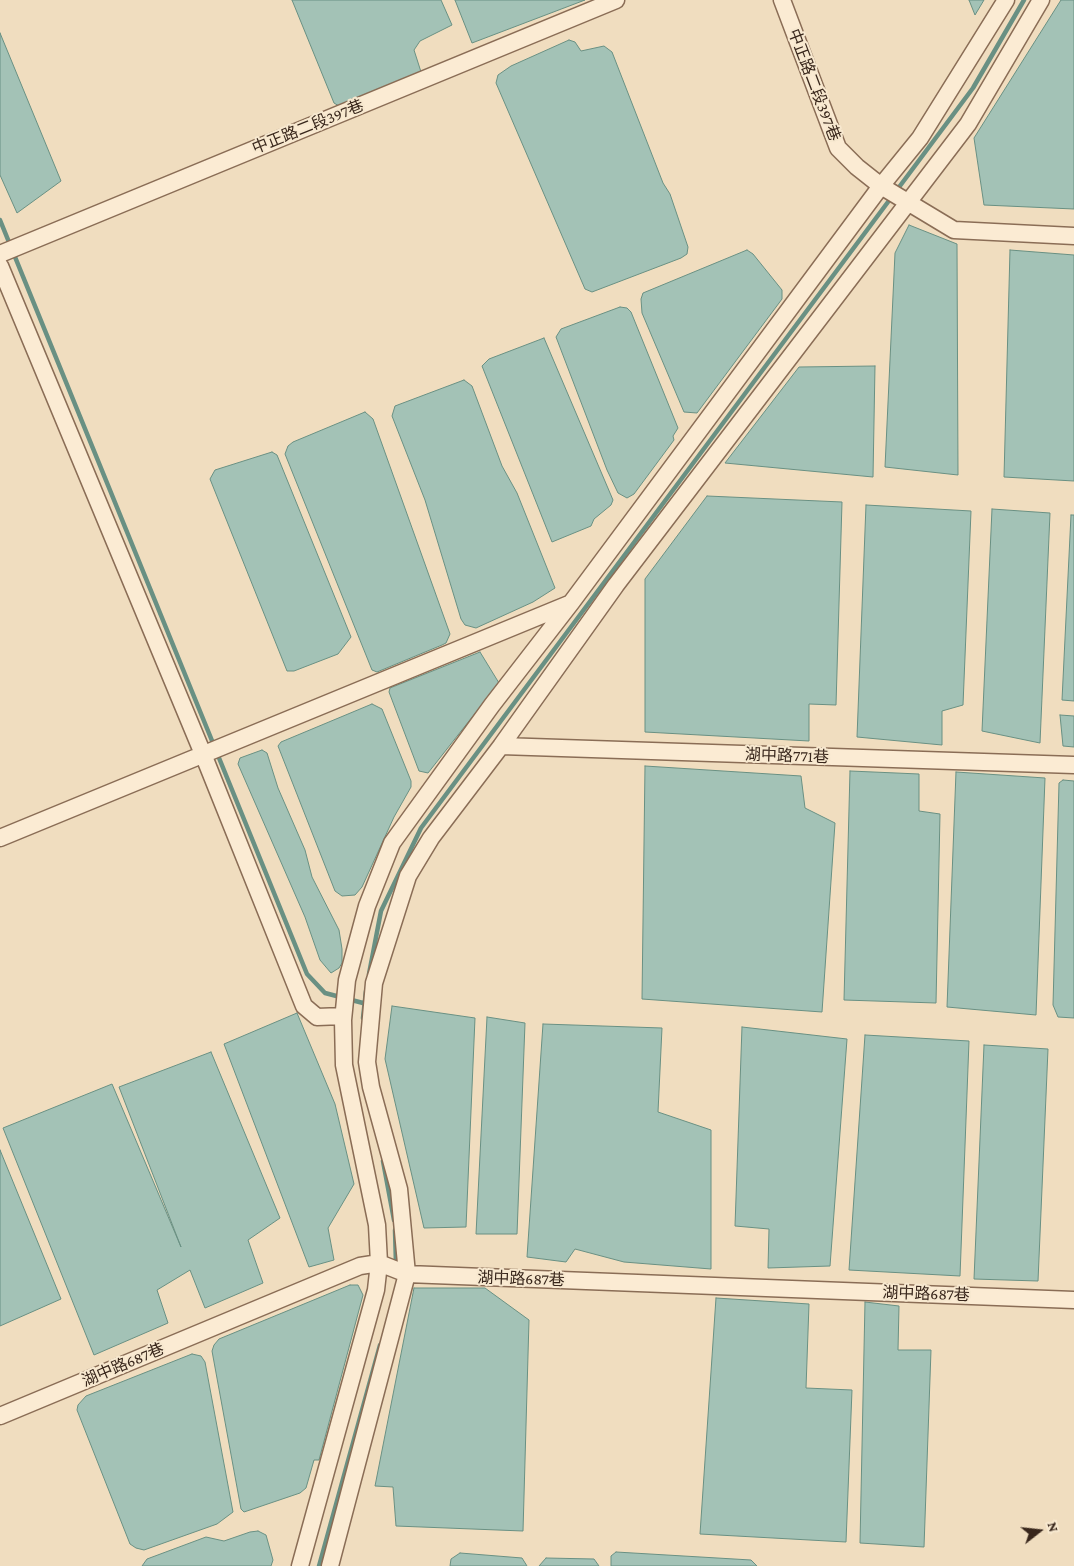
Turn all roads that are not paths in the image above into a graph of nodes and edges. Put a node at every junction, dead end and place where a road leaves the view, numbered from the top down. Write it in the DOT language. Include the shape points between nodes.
graph roads {
  1 [pos="616,0"];
  2 [pos="782,0"];
  3 [pos="1006,0"];
  4 [pos="1041,0"];
  5 [pos="881,186"];
  6 [pos="908,203"];
  7 [pos="1074,236"];
  8 [pos="0,254"];
  9 [pos="0,266"];
  10 [pos="571,603"];
  11 [pos="500,746"];
  12 [pos="203,754"];
  13 [pos="1074,765"];
  14 [pos="0,838"];
  15 [pos="344,1016"];
  16 [pos="379,1263"];
  17 [pos="406,1274"];
  18 [pos="1074,1300"];
  19 [pos="0,1416"];
  20 [pos="300,1566"];
  21 [pos="330,1566"];
  1 -- 8 [label="street, 中正路二段397巷"];
  2 -- 5 [label="street, 中正路二段397巷" via="838,148"];
  3 -- 5 [label="street" via="920,138"];
  4 -- 6 [label="street" via="968,124"];
  5 -- 6 [label="street, 中正路二段397巷"];
  5 -- 10 [label="street"];
  6 -- 7 [label="street, 中正路二段397巷" via="954,230"];
  6 -- 11 [label="street" via="616,585"];
  9 -- 12 [label="street"];
  10 -- 12 [label="street"];
  10 -- 15 [label="street" via="392,843 367,906 347,980"];
  11 -- 13 [label="street, 湖中路771巷"];
  11 -- 17 [label="street" via="430,838 408,876 374,983 367,1062 370,1087 399,1189"];
  12 -- 14 [label="street"];
  12 -- 15 [label="street" via="304,1006 317,1017"];
  15 -- 16 [label="street" via="344,1065 378,1225"];
  16 -- 17 [label="street, 湖中路687巷"];
  16 -- 19 [label="street, 湖中路687巷" via="360,1266"];
  16 -- 20 [label="street" via="376,1290"];
  17 -- 18 [label="street, 湖中路687巷"];
  17 -- 21 [label="street"];
}
